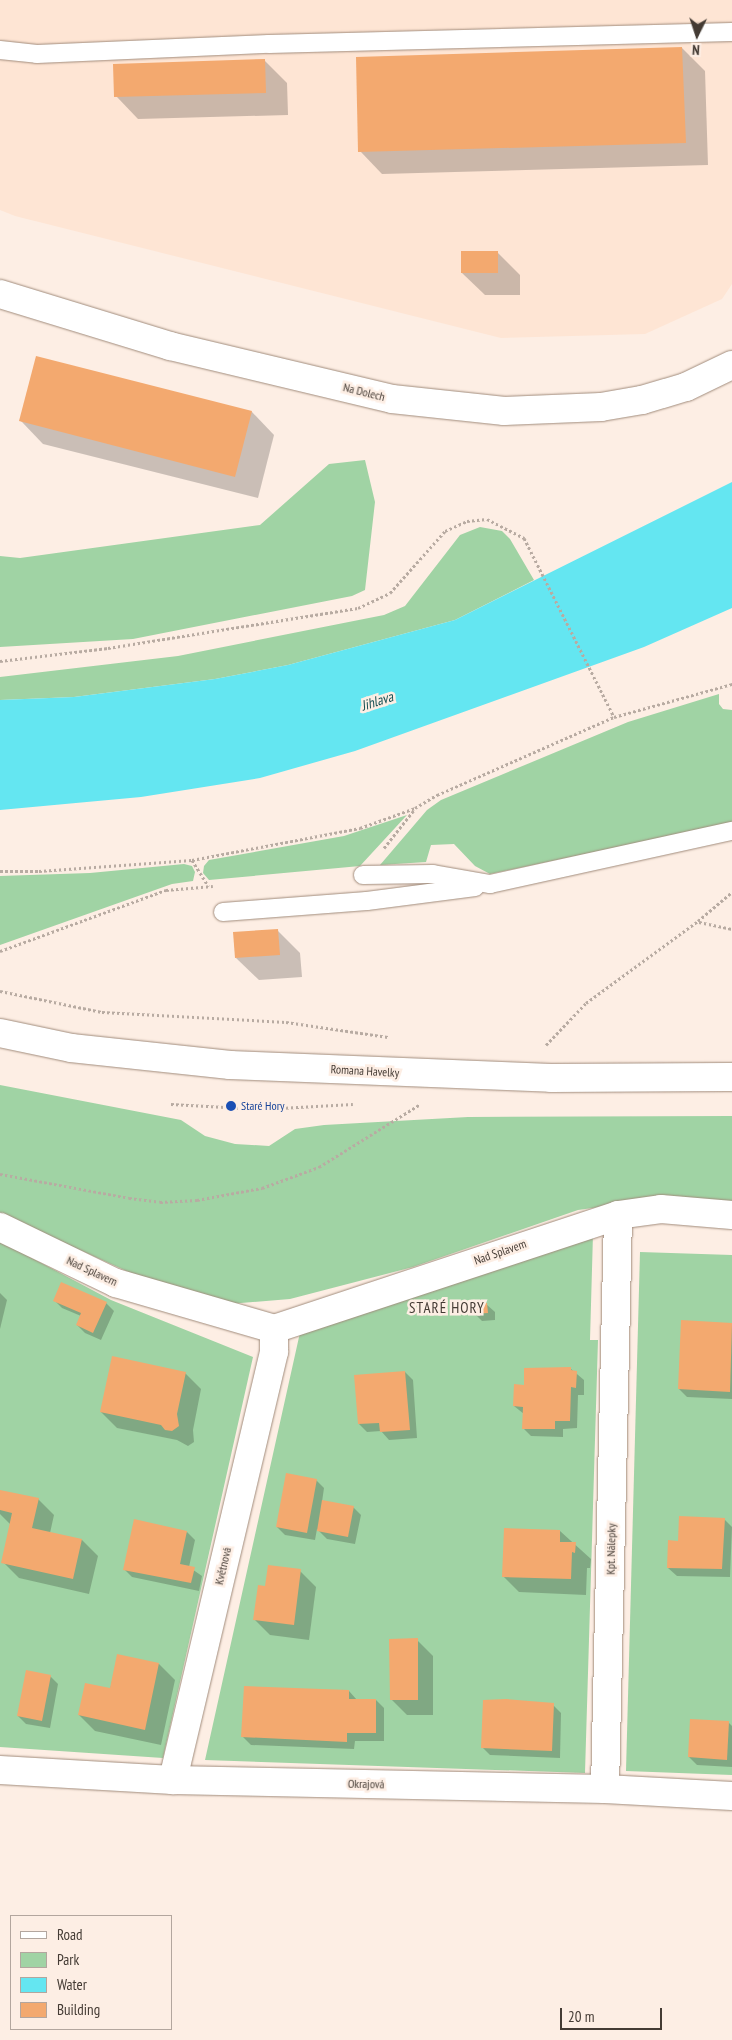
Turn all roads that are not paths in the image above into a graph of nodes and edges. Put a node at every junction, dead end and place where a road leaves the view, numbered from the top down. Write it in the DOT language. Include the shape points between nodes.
graph roads {
  1 [pos="732,32"];
  2 [pos="0,50"];
  3 [pos="0,294"];
  4 [pos="732,365"];
  5 [pos="732,831"];
  6 [pos="363,875"];
  7 [pos="490,884"];
  8 [pos="223,912"];
  9 [pos="0,1033"];
  10 [pos="732,1077"];
  11 [pos="732,1214"];
  12 [pos="618,1215"];
  13 [pos="0,1227"];
  14 [pos="274,1341"];
  15 [pos="0,1770"];
  16 [pos="173,1780"];
  17 [pos="605,1790"];
  18 [pos="732,1796"];
  1 -- 2 [label="lane" via="269,44 36,54"];
  3 -- 4 [label="street, Na Dolech" via="170,346 392,399 504,411 601,407 642,400 686,387"];
  5 -- 7 [label="lane"];
  6 -- 7 [label="lane" via="433,874"];
  7 -- 8 [label="lane" via="367,901"];
  9 -- 10 [label="street, Romana Havelky" via="71,1048 230,1065 550,1078"];
  11 -- 12 [label="street, Nad Splavem" via="661,1209"];
  12 -- 14 [label="street, Nad Splavem"];
  12 -- 17 [label="street, Kpt. Nálepky"];
  13 -- 14 [label="street, Nad Splavem" via="116,1283"];
  14 -- 16 [label="street, Květnová"];
  15 -- 16 [label="street, Okrajová"];
  16 -- 17 [label="street, Okrajová"];
  17 -- 18 [label="street, Okrajová"];
}
